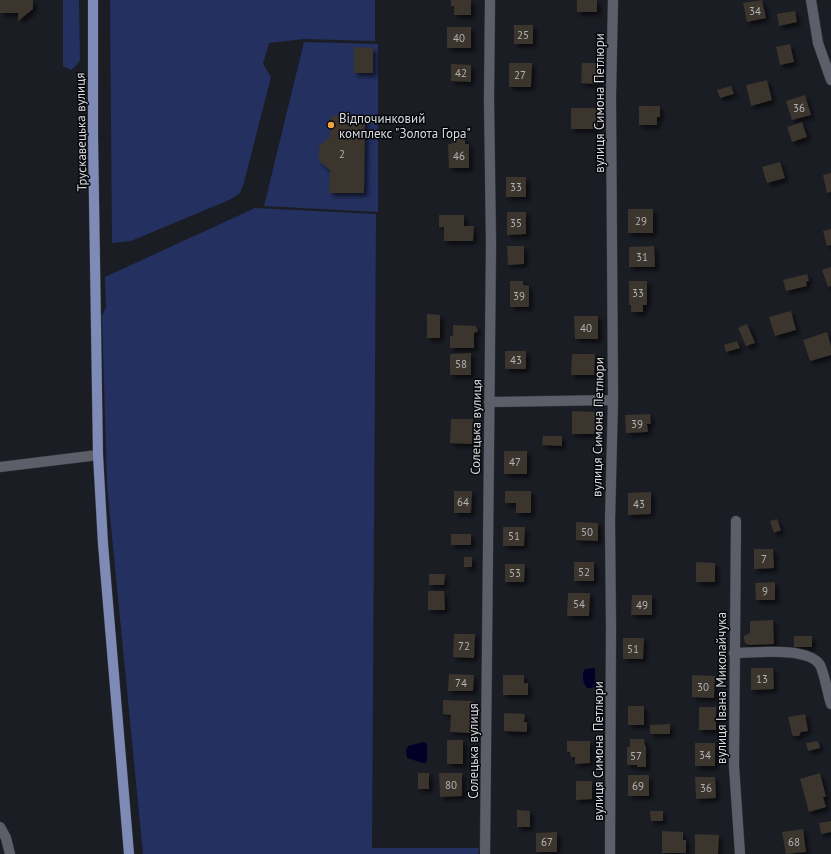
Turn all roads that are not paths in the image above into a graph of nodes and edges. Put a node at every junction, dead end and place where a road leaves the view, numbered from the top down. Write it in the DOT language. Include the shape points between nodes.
graph roads {
  1 [pos="93,0"];
  2 [pos="490,0"];
  3 [pos="613,0"];
  4 [pos="811,0"];
  5 [pos="831,80"];
  6 [pos="613,400"];
  7 [pos="489,402"];
  8 [pos="98,455"];
  9 [pos="0,467"];
  10 [pos="736,521"];
  11 [pos="734,654"];
  12 [pos="831,704"];
  13 [pos="0,827"];
  14 [pos="10,854"];
  15 [pos="129,854"];
  16 [pos="485,854"];
  17 [pos="610,854"];
  18 [pos="740,854"];
  1 -- 8 [label="main road, Трускавецька вулиця"];
  2 -- 7 [label="street, Солецька вулиця" via="492,244"];
  3 -- 6 [label="street, вулиця Симона Петлюри"];
  4 -- 5 [label="street" via="818,43"];
  6 -- 7 [label="street"];
  6 -- 17 [label="street, вулиця Симона Петлюри" via="610,521"];
  7 -- 16 [label="street, Солецька вулиця"];
  8 -- 9 [label="street"];
  8 -- 15 [label="main road, Трускавецька вулиця"];
  10 -- 11 [label="street, вулиця Івана Миколайчука"];
  11 -- 12 [label="street" via="786,652 812,657 820,665"];
  11 -- 18 [label="street, вулиця Івана Миколайчука" via="734,766"];
  13 -- 14 [label="street"];
}
